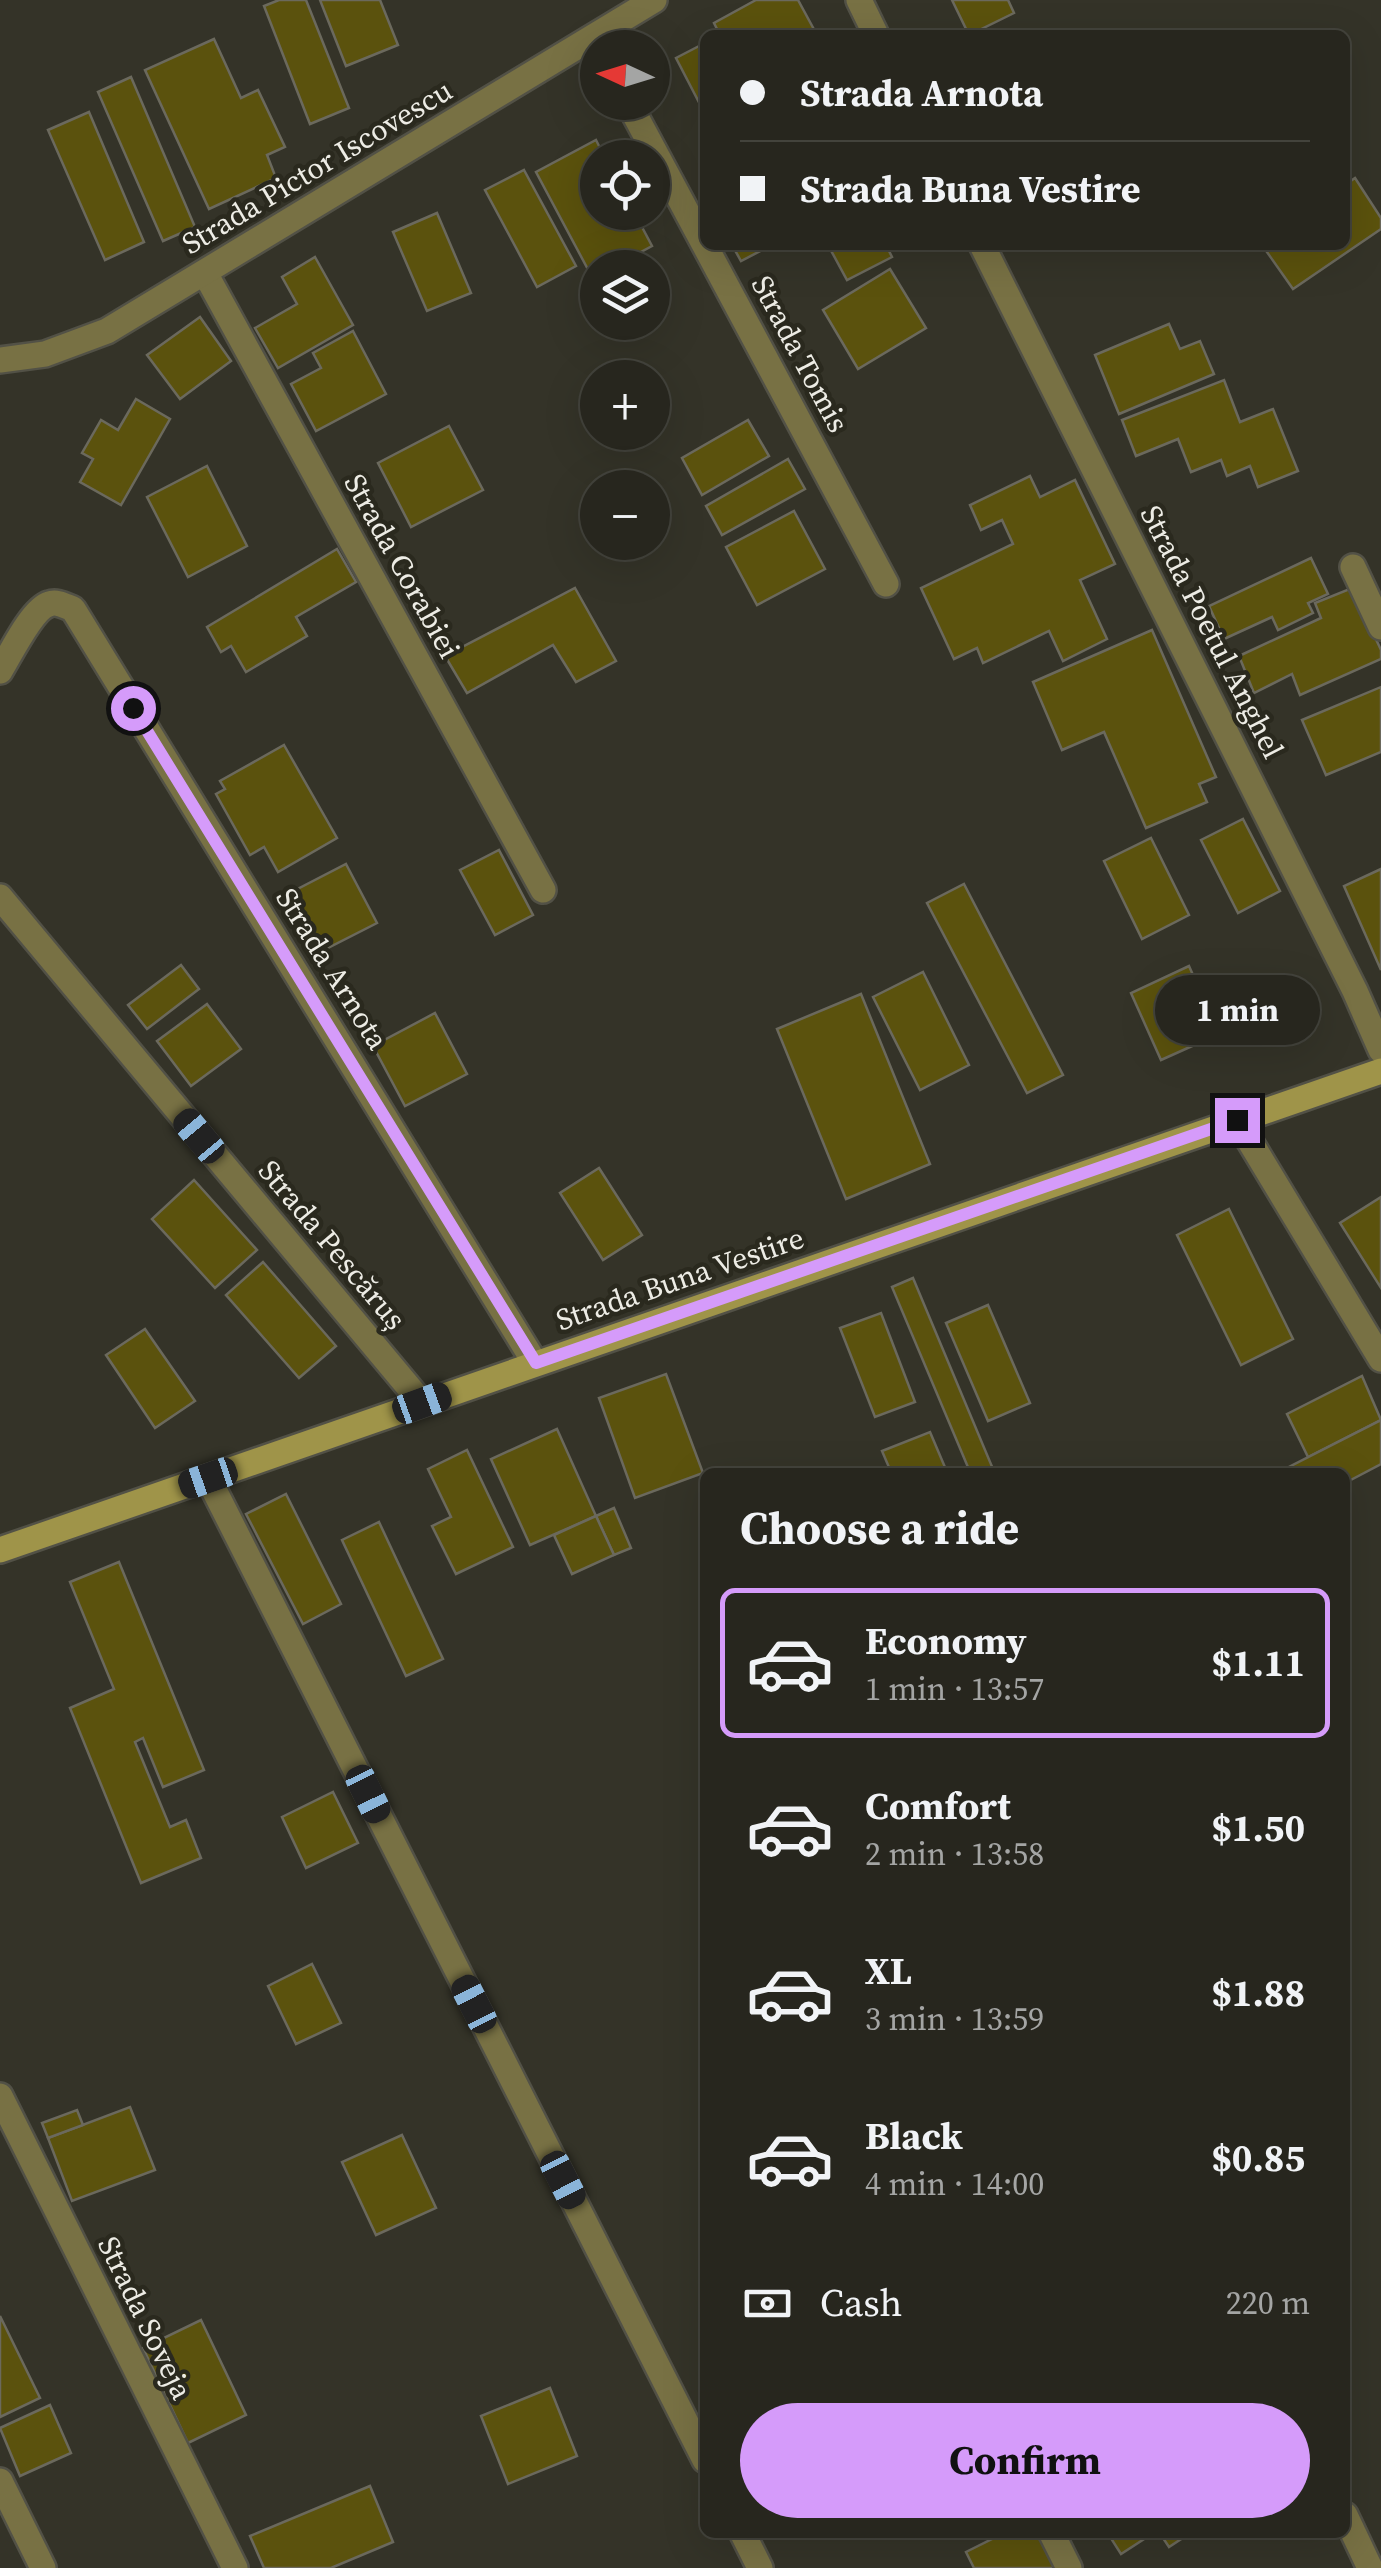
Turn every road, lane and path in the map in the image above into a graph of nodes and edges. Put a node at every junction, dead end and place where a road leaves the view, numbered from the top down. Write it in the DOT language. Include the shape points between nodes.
graph roads {
  1 [pos="654,0"];
  2 [pos="859,0"];
  3 [pos="614,30"];
  4 [pos="874,30"];
  5 [pos="580,52"];
  6 [pos="638,120"];
  7 [pos="700,237"];
  8 [pos="707,250"];
  9 [pos="984,250"];
  10 [pos="205,273"];
  11 [pos="0,360"];
  12 [pos="1353,568"];
  13 [pos="886,584"];
  14 [pos="1381,627"];
  15 [pos="0,671"];
  16 [pos="543,890"];
  17 [pos="0,897"];
  18 [pos="1381,1050"];
  19 [pos="1381,1071"];
  20 [pos="1237,1120"];
  21 [pos="1381,1359"];
  22 [pos="536,1363"];
  23 [pos="422,1403"];
  24 [pos="208,1478"];
  25 [pos="0,1550"];
  26 [pos="0,2096"];
  27 [pos="700,2450"];
  28 [pos="0,2482"];
  29 [pos="1350,2526"];
  30 [pos="745,2538"];
  31 [pos="1054,2538"];
  32 [pos="44,2568"];
  33 [pos="235,2568"];
  34 [pos="760,2568"];
  35 [pos="1069,2568"];
  36 [pos="1370,2568"];
  1 -- 3 [label="street, Strada Pictor Iscovescu"];
  2 -- 4 [label="street"];
  5 -- 10 [label="street, Strada Pictor Iscovescu"];
  6 -- 7 [label="street, Strada Tomis"];
  8 -- 13 [label="street, Strada Tomis"];
  9 -- 18 [label="street, Strada Poetul Anghel"];
  10 -- 11 [label="street, Strada Pictor Iscovescu" via="107,331 45,354"];
  10 -- 16 [label="street, Strada Corabiei"];
  12 -- 14 [label="street"];
  15 -- 22 [label="street, Strada Arnota" via="37,611 50,603 73,609"];
  17 -- 23 [label="street, Strada Pescăruș"];
  19 -- 20 [label="street, Strada Buna Vestire"];
  20 -- 21 [label="street"];
  20 -- 22 [label="street, Strada Buna Vestire"];
  22 -- 23 [label="street, Strada Buna Vestire"];
  23 -- 24 [label="street, Strada Buna Vestire"];
  24 -- 25 [label="street, Strada Buna Vestire"];
  24 -- 27 [label="street"];
  26 -- 33 [label="street, Strada Soveja"];
  28 -- 32 [label="street"];
  29 -- 36 [label="street"];
  30 -- 34 [label="street"];
  31 -- 35 [label="street"];
}
